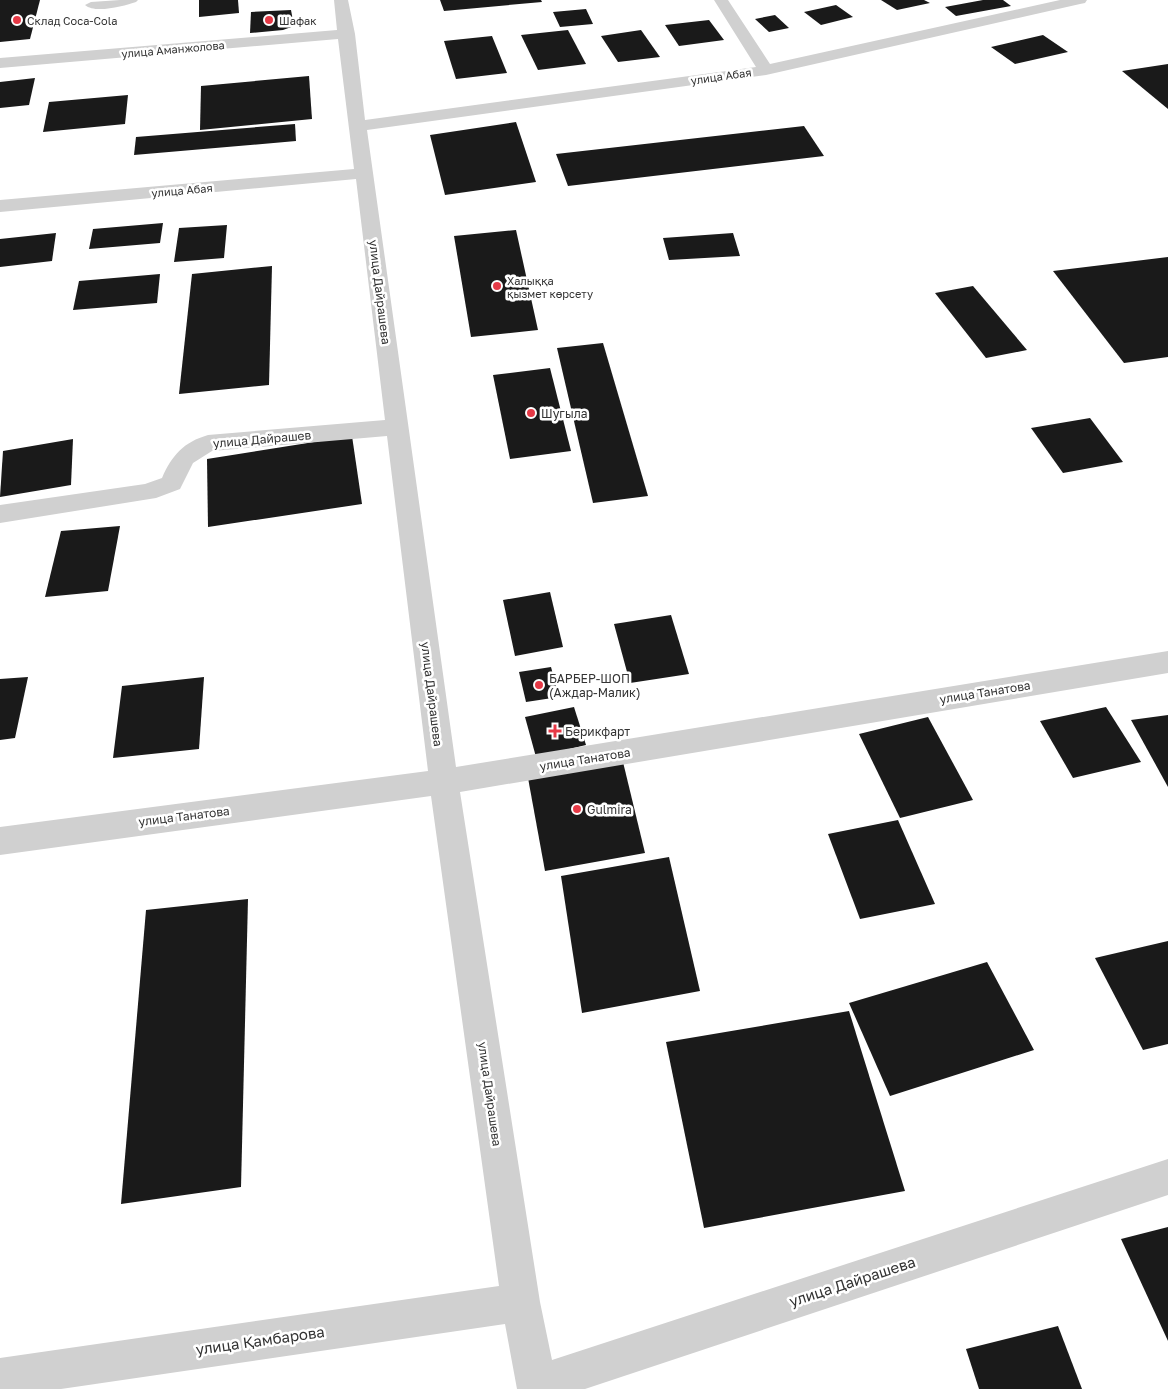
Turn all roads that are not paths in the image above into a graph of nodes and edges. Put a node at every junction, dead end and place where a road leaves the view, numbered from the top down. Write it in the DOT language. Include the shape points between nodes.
graph roads {
  1 [pos="132,0"];
  2 [pos="341,0"];
  3 [pos="721,0"];
  4 [pos="1018,0"];
  5 [pos="1080,0"];
  6 [pos="91,4"];
  7 [pos="1034,10"];
  8 [pos="346,34"];
  9 [pos="0,63"];
  10 [pos="766,70"];
  11 [pos="357,126"];
  12 [pos="364,173"];
  13 [pos="0,206"];
  14 [pos="398,427"];
  15 [pos="0,514"];
  16 [pos="1168,662"];
  17 [pos="444,782"];
  18 [pos="0,841"];
  19 [pos="1168,1177"];
  20 [pos="521,1302"];
  21 [pos="0,1378"];
  22 [pos="537,1387"];
  1 -- 6 [label="lane" via="115,5"];
  2 -- 8 [label="street, улица Дайрашева"];
  3 -- 10 [label="street"];
  4 -- 7 [label="street"];
  5 -- 7 [label="street, улица Абая"];
  7 -- 10 [label="street, улица Абая"];
  8 -- 9 [label="street, улица Аманжолова"];
  8 -- 11 [label="street, улица Дайрашева"];
  10 -- 11 [label="street, улица Абая"];
  11 -- 12 [label="street, улица Дайрашева"];
  12 -- 13 [label="street, улица Абая"];
  12 -- 14 [label="street, улица Дайрашева"];
  14 -- 15 [label="street, улица Дайрашев" via="208,443 190,450 172,483 148,492"];
  14 -- 17 [label="street, улица Дайрашева"];
  16 -- 17 [label="street, улица Танатова"];
  17 -- 18 [label="street, улица Танатова"];
  17 -- 20 [label="street, улица Дайрашева"];
  19 -- 22 [label="street, улица Дайрашева"];
  20 -- 21 [label="street, улица Қамбарова"];
  20 -- 22 [label="street, улица Дайрашева"];
}
